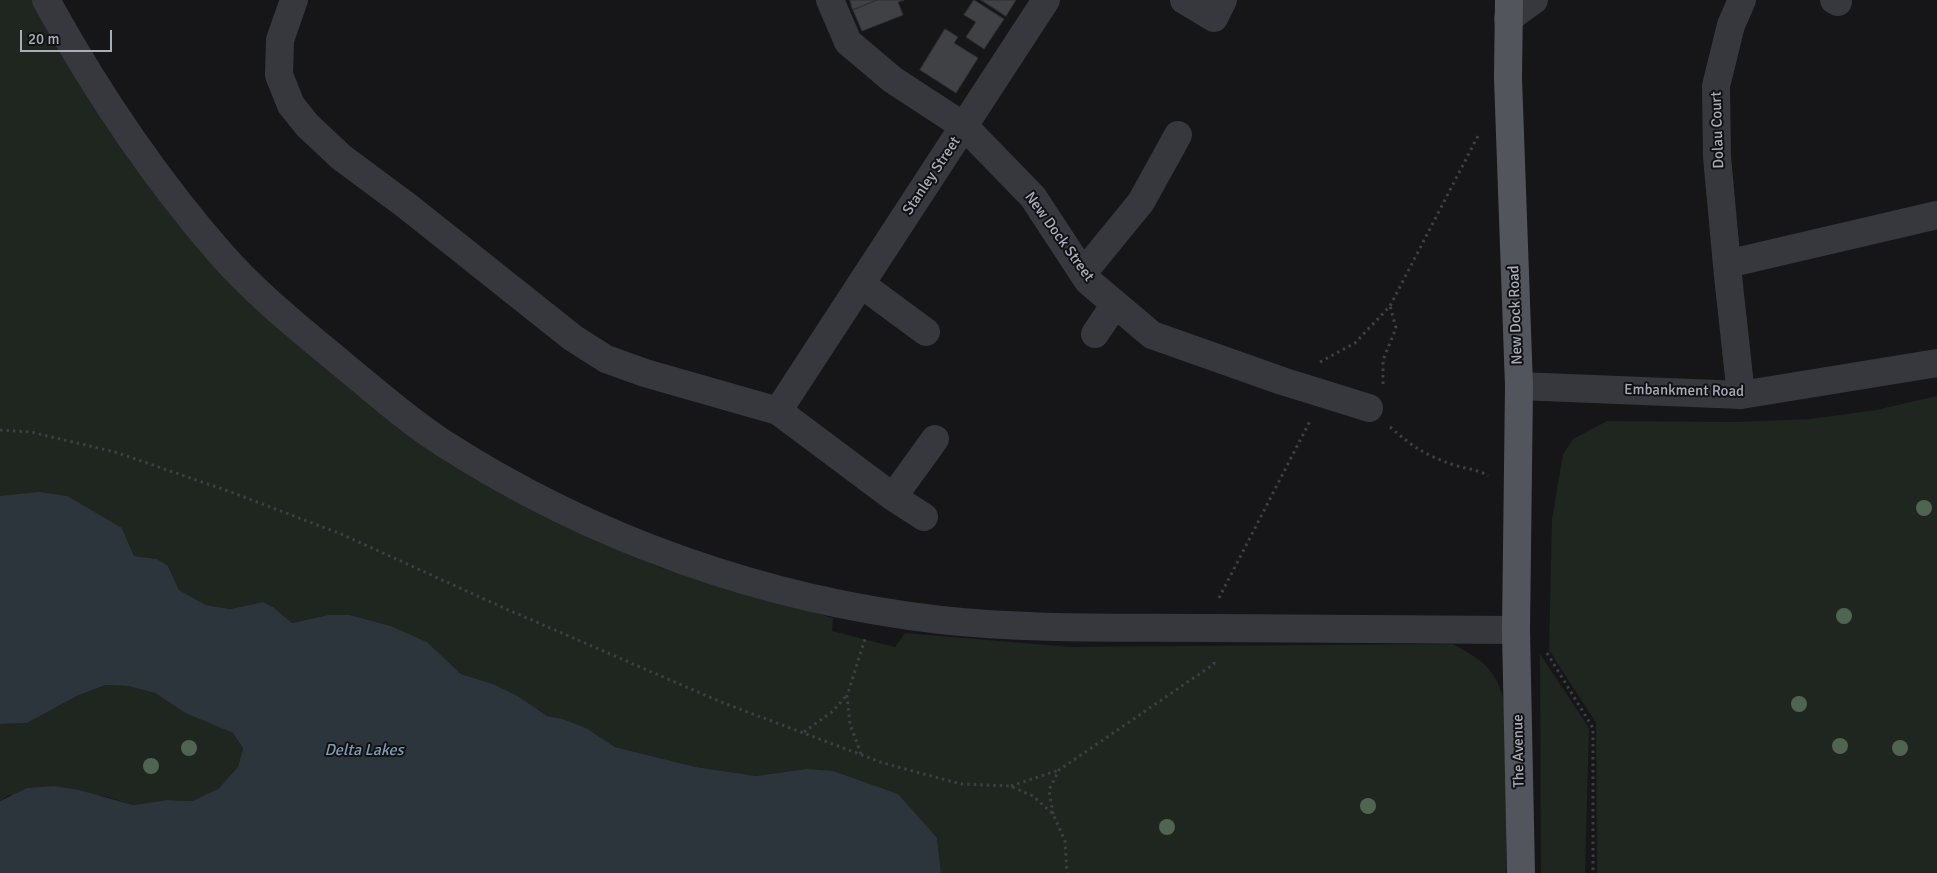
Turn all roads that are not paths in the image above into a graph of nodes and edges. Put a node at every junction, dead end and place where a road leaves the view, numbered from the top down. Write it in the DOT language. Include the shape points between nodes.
graph roads {
  1 [pos="46,0"];
  2 [pos="294,0"];
  3 [pos="830,0"];
  4 [pos="1046,0"];
  5 [pos="1184,0"];
  6 [pos="1223,0"];
  7 [pos="1534,0"];
  8 [pos="1742,0"];
  9 [pos="1508,10"];
  10 [pos="965,127"];
  11 [pos="1178,135"];
  12 [pos="1937,215"];
  13 [pos="1727,264"];
  14 [pos="1083,273"];
  15 [pos="861,284"];
  16 [pos="1115,304"];
  17 [pos="926,332"];
  18 [pos="1095,334"];
  19 [pos="1937,362"];
  20 [pos="1519,386"];
  21 [pos="1742,395"];
  22 [pos="1369,408"];
  23 [pos="778,411"];
  24 [pos="936,439"];
  25 [pos="893,497"];
  26 [pos="924,517"];
  27 [pos="1517,639"];
  28 [pos="1521,873"];
  1 -- 27 [label="street" via="79,61 171,193 224,257 275,309 442,442 525,492 598,528 746,580 808,598 942,620 1097,628 1212,628"];
  2 -- 23 [label="street" via="280,40 279,75 291,105 307,125 342,157 573,338 606,359"];
  3 -- 10 [label="street, New Dock Street" via="848,42 893,80"];
  4 -- 10 [label="street, Stanley Street"];
  5 -- 6 [label="street" via="1214,18"];
  7 -- 9 [label="street"];
  8 -- 13 [label="street, Dolau Court" via="1731,25 1716,86 1717,157"];
  9 -- 20 [label="main road, New Dock Road"];
  10 -- 14 [label="street, New Dock Street" via="1033,197"];
  10 -- 15 [label="street, Stanley Street"];
  11 -- 14 [label="street" via="1141,202"];
  12 -- 13 [label="street"];
  13 -- 21 [label="street, Dolau Court"];
  14 -- 16 [label="street, New Dock Street"];
  15 -- 17 [label="street"];
  15 -- 23 [label="street, Stanley Street"];
  16 -- 18 [label="street"];
  16 -- 22 [label="street, New Dock Street" via="1152,335"];
  19 -- 21 [label="street, Embankment Road"];
  20 -- 21 [label="street, Embankment Road"];
  20 -- 27 [label="main road, New Dock Road"];
  23 -- 25 [label="street"];
  24 -- 25 [label="street"];
  25 -- 26 [label="street"];
  27 -- 28 [label="main road, The Avenue"];
}
